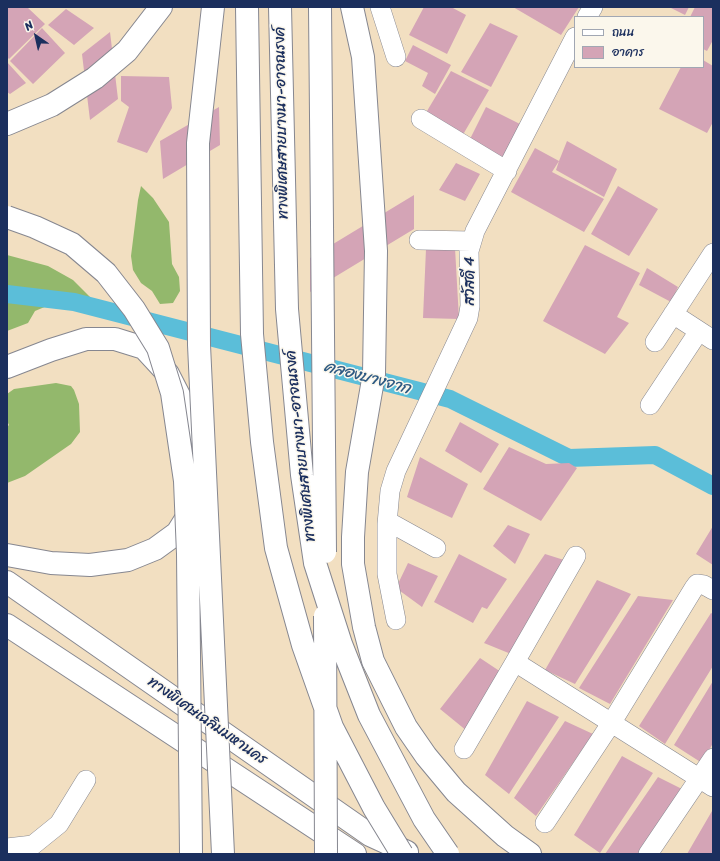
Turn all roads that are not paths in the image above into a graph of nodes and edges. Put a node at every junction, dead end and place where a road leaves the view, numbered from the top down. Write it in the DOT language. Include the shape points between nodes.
graph roads {
  1 [pos="161,7"];
  2 [pos="213,7"];
  3 [pos="247,7"];
  4 [pos="280,7"];
  5 [pos="320,7"];
  6 [pos="352,7"];
  7 [pos="380,7"];
  8 [pos="593,7"];
  9 [pos="588,16"];
  10 [pos="574,39"];
  11 [pos="396,57"];
  12 [pos="421,119"];
  13 [pos="7,124"];
  14 [pos="507,171"];
  15 [pos="7,217"];
  16 [pos="419,240"];
  17 [pos="471,241"];
  18 [pos="713,253"];
  19 [pos="708,272"];
  20 [pos="673,314"];
  21 [pos="706,336"];
  22 [pos="655,342"];
  23 [pos="7,367"];
  24 [pos="650,405"];
  25 [pos="387,524"];
  26 [pos="436,548"];
  27 [pos="7,555"];
  28 [pos="576,556"];
  29 [pos="7,582"];
  30 [pos="713,590"];
  31 [pos="396,620"];
  32 [pos="7,625"];
  33 [pos="515,662"];
  34 [pos="612,722"];
  35 [pos="464,749"];
  36 [pos="713,758"];
  37 [pos="86,780"];
  38 [pos="706,782"];
  39 [pos="545,823"];
  40 [pos="7,848"];
  41 [pos="191,854"];
  42 [pos="223,854"];
  43 [pos="326,854"];
  44 [pos="355,854"];
  45 [pos="402,854"];
  46 [pos="410,854"];
  47 [pos="448,854"];
  48 [pos="530,854"];
  49 [pos="648,854"];
  1 -- 13 [label="highway" via="126,51 95,78 52,106"];
  2 -- 42 [label="highway, bridge" via="198,143 199,337"];
  3 -- 45 [label="highway, bridge" via="252,334 262,442 276,548 303,645 332,726 374,808"];
  4 -- 47 [label="highway, ทางพิเศษสายบางนา-อาจณรงค์, bridge" via="287,309 302,475 315,563 341,644 369,715 424,819"];
  5 -- 43 [label="highway, bridge"];
  6 -- 48 [label="highway" via="363,57 376,251 374,374 357,472 353,537 353,564 362,620 373,661 406,727 426,756 456,792 505,836"];
  7 -- 11 [label="street"];
  8 -- 9 [label="street"];
  10 -- 14 [label="street, สวัสดี 4"];
  12 -- 14 [label="street"];
  14 -- 17 [label="street, สวัสดี 4"];
  15 -- 41 [label="highway, bridge" via="72,244 106,273 134,309 158,348 172,393 186,488"];
  16 -- 17 [label="street"];
  17 -- 25 [label="street, สวัสดี 4" via="470,312 449,363 394,477"];
  18 -- 19 [label="street"];
  19 -- 20 [label="street"];
  20 -- 21 [label="street"];
  20 -- 22 [label="street"];
  21 -- 24 [label="street"];
  23 -- 27 [label="highway" via="86,339 115,338 144,348 168,374 188,413 200,481 192,511 177,534 155,549 128,560 90,565 51,563"];
  25 -- 26 [label="street" via="389,522"];
  25 -- 31 [label="street, สวัสดี 4" via="388,574"];
  28 -- 33 [label="street"];
  29 -- 46 [label="highway, ทางพิเศษเฉลิมมหานคร" via="370,835"];
  30 -- 34 [label="street" via="704,584 697,584"];
  32 -- 44 [label="highway, ทางพิเศษเฉลิมมหานคร"];
  33 -- 34 [label="street"];
  33 -- 35 [label="street"];
  34 -- 38 [label="street"];
  34 -- 39 [label="street"];
  36 -- 38 [label="street"];
  37 -- 40 [label="street" via="59,824 32,845"];
  38 -- 49 [label="street"];
}
